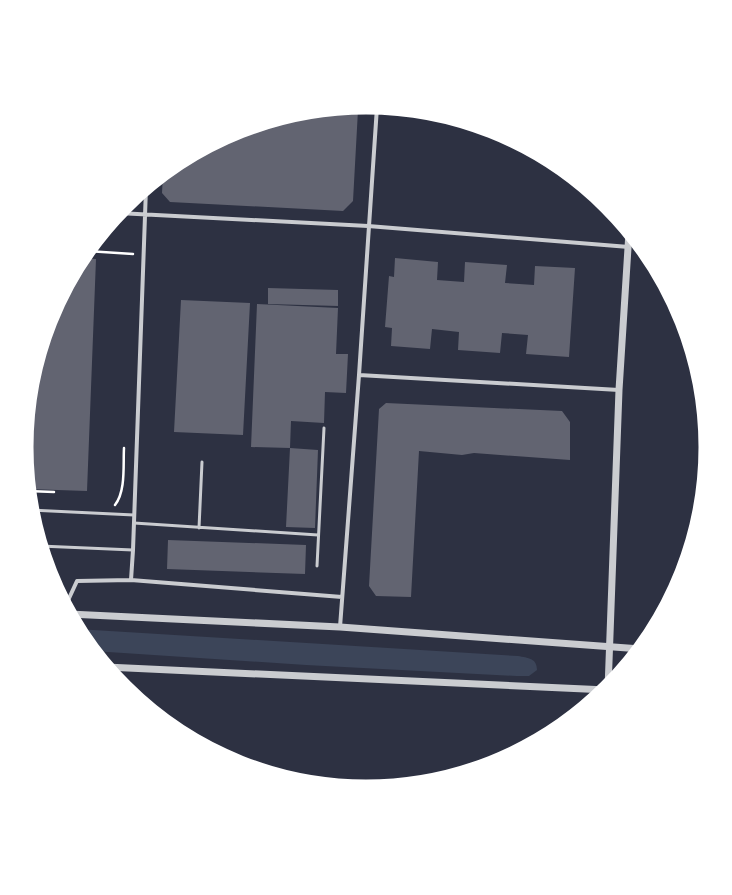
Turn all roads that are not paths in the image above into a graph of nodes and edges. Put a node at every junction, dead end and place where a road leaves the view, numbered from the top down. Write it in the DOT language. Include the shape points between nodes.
graph roads {
  1 [pos="377,112"];
  2 [pos="146,195"];
  3 [pos="127,213"];
  4 [pos="146,214"];
  5 [pos="368,226"];
  6 [pos="629,240"];
  7 [pos="629,247"];
  8 [pos="359,376"];
  9 [pos="619,390"];
  10 [pos="324,428"];
  11 [pos="202,462"];
  12 [pos="37,510"];
  13 [pos="134,515"];
  14 [pos="134,523"];
  15 [pos="199,528"];
  16 [pos="318,535"];
  17 [pos="46,546"];
  18 [pos="133,550"];
  19 [pos="317,566"];
  20 [pos="131,580"];
  21 [pos="342,597"];
  22 [pos="68,600"];
  23 [pos="76,614"];
  24 [pos="340,627"];
  25 [pos="610,647"];
  26 [pos="634,649"];
  27 [pos="113,667"];
  28 [pos="609,678"];
  29 [pos="598,689"];
  1 -- 5 [label="street"];
  2 -- 4 [label="street"];
  3 -- 4 [label="street"];
  4 -- 5 [label="street"];
  4 -- 13 [label="street"];
  5 -- 7 [label="street"];
  5 -- 8 [label="street"];
  6 -- 7 [label="street"];
  7 -- 9 [label="street"];
  8 -- 9 [label="street"];
  8 -- 21 [label="street"];
  9 -- 25 [label="street"];
  10 -- 16 [label="lane"];
  11 -- 15 [label="lane"];
  12 -- 13 [label="lane"];
  13 -- 14 [label="street"];
  14 -- 15 [label="lane"];
  14 -- 18 [label="street"];
  15 -- 16 [label="lane"];
  16 -- 19 [label="lane"];
  17 -- 18 [label="lane"];
  18 -- 20 [label="street"];
  20 -- 21 [label="street"];
  20 -- 22 [label="street" via="77,581"];
  21 -- 24 [label="street"];
  23 -- 24 [label="street"];
  24 -- 25 [label="street"];
  25 -- 26 [label="street"];
  25 -- 28 [label="street"];
  27 -- 29 [label="street"];
}
